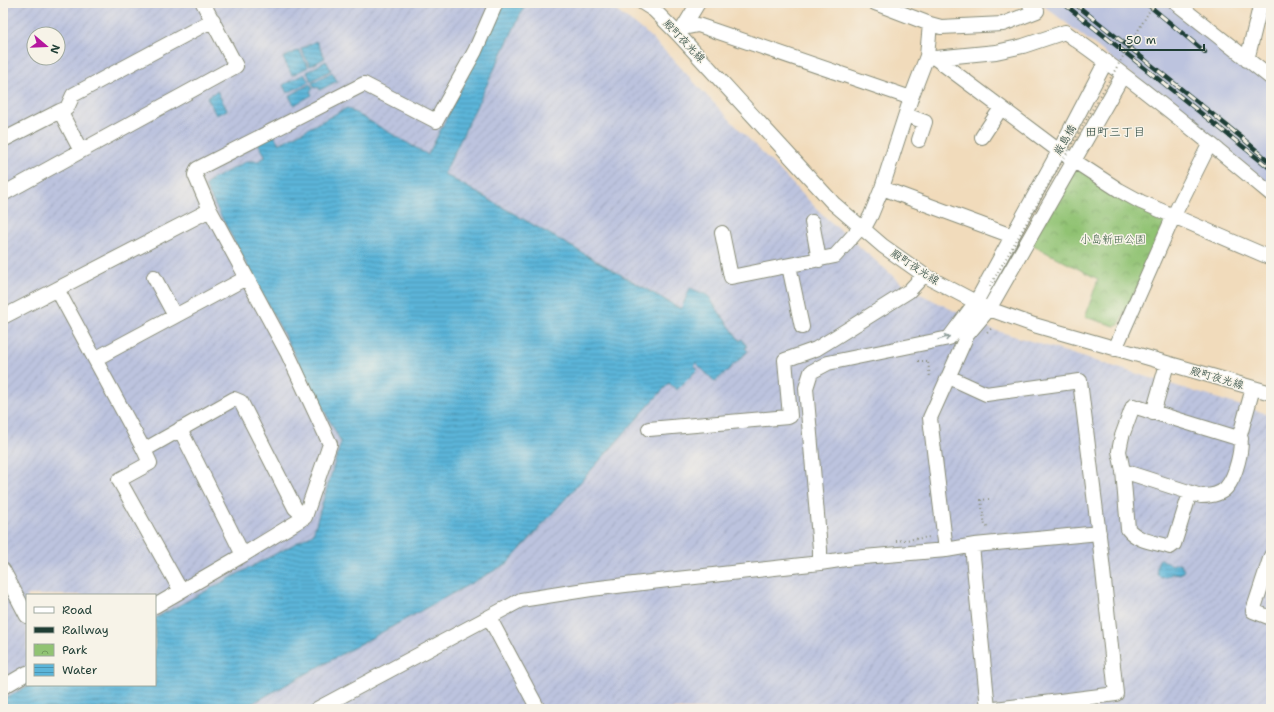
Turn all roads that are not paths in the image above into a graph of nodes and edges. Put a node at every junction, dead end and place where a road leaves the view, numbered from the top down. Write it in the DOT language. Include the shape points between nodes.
graph roads {
  1 [pos="203,3"];
  2 [pos="496,3"];
  3 [pos="643,3"];
  4 [pos="698,3"];
  5 [pos="875,3"];
  6 [pos="1029,3"];
  7 [pos="1176,3"];
  8 [pos="1261,3"];
  9 [pos="213,20"];
  10 [pos="930,24"];
  11 [pos="681,31"];
  12 [pos="931,57"];
  13 [pos="1247,60"];
  14 [pos="1106,61"];
  15 [pos="1123,75"];
  16 [pos="1271,78"];
  17 [pos="911,98"];
  18 [pos="1001,108"];
  19 [pos="60,111"];
  20 [pos="906,115"];
  21 [pos="982,137"];
  22 [pos="3,140"];
  23 [pos="919,140"];
  24 [pos="1210,143"];
  25 [pos="81,151"];
  26 [pos="1059,152"];
  27 [pos="1073,161"];
  28 [pos="882,188"];
  29 [pos="3,194"];
  30 [pos="1271,194"];
  31 [pos="210,210"];
  32 [pos="1174,216"];
  33 [pos="812,222"];
  34 [pos="862,229"];
  35 [pos="722,233"];
  36 [pos="1012,236"];
  37 [pos="1271,258"];
  38 [pos="819,260"];
  39 [pos="789,266"];
  40 [pos="924,275"];
  41 [pos="154,277"];
  42 [pos="246,278"];
  43 [pos="57,289"];
  44 [pos="976,302"];
  45 [pos="989,309"];
  46 [pos="175,316"];
  47 [pos="3,317"];
  48 [pos="802,327"];
  49 [pos="1115,349"];
  50 [pos="95,359"];
  51 [pos="1167,364"];
  52 [pos="949,377"];
  53 [pos="1253,388"];
  54 [pos="1271,393"];
  55 [pos="1153,413"];
  56 [pos="180,429"];
  57 [pos="649,429"];
  58 [pos="1241,439"];
  59 [pos="144,450"];
  60 [pos="1123,471"];
  61 [pos="1190,493"];
  62 [pos="305,517"];
  63 [pos="1098,533"];
  64 [pos="972,546"];
  65 [pos="946,550"];
  66 [pos="243,555"];
  67 [pos="1271,556"];
  68 [pos="820,563"];
  69 [pos="3,570"];
  70 [pos="181,591"];
  71 [pos="156,605"];
  72 [pos="26,614"];
  73 [pos="489,617"];
  74 [pos="1271,618"];
  75 [pos="26,673"];
  76 [pos="5,681"];
  77 [pos="317,709"];
  78 [pos="538,709"];
  79 [pos="988,709"];
  80 [pos="995,709"];
  1 -- 9 [label="street"];
  2 -- 31 [label="street" via="474,51 436,121 364,84 197,169 195,175"];
  3 -- 11 [label="street, 殿町夜光線"];
  4 -- 11 [label="street"];
  5 -- 10 [label="street"];
  6 -- 10 [label="street" via="1037,11 1003,24 941,27"];
  7 -- 13 [label="street"];
  8 -- 13 [label="street"];
  9 -- 19 [label="street" via="74,95 67,108"];
  9 -- 25 [label="street" via="236,66"];
  10 -- 12 [label="street"];
  11 -- 17 [label="street" via="698,25"];
  11 -- 34 [label="street, 殿町夜光線" via="833,203"];
  12 -- 14 [label="street" via="996,52 1065,32"];
  12 -- 17 [label="street"];
  12 -- 18 [label="street"];
  13 -- 16 [label="street"];
  14 -- 15 [label="street"];
  14 -- 26 [label="street"];
  15 -- 24 [label="street"];
  15 -- 27 [label="street"];
  17 -- 20 [label="street"];
  18 -- 21 [label="street"];
  18 -- 26 [label="street"];
  19 -- 22 [label="street"];
  19 -- 25 [label="street"];
  20 -- 23 [label="street" via="925,122"];
  20 -- 28 [label="street"];
  24 -- 30 [label="street"];
  24 -- 32 [label="street"];
  25 -- 29 [label="street"];
  26 -- 27 [label="street"];
  26 -- 36 [label="street"];
  27 -- 32 [label="street" via="1141,202"];
  27 -- 45 [label="street"];
  28 -- 34 [label="street"];
  28 -- 36 [label="street"];
  31 -- 42 [label="street"];
  31 -- 43 [label="street"];
  32 -- 37 [label="street"];
  32 -- 49 [label="street"];
  33 -- 38 [label="street"];
  34 -- 38 [label="street" via="835,256"];
  34 -- 40 [label="street, 殿町夜光線"];
  35 -- 39 [label="street" via="731,277"];
  36 -- 44 [label="street"];
  38 -- 39 [label="street"];
  39 -- 48 [label="street"];
  40 -- 44 [label="street, 殿町夜光線"];
  40 -- 57 [label="street" via="910,291 872,315 816,349 785,360 790,416"];
  41 -- 46 [label="street"];
  42 -- 46 [label="street"];
  42 -- 62 [label="street" via="288,354 330,444"];
  43 -- 47 [label="street"];
  43 -- 50 [label="street"];
  44 -- 45 [label="street, 殿町夜光線"];
  68 -- 44 [label="street, one-way" via="806,388 811,372 828,363 949,338"];
  45 -- 49 [label="street, 殿町夜光線"];
  45 -- 52 [label="street" via="967,335"];
  46 -- 50 [label="street"];
  49 -- 51 [label="street, 殿町夜光線"];
  50 -- 59 [label="street"];
  51 -- 53 [label="street, 殿町夜光線"];
  51 -- 55 [label="street"];
  52 -- 63 [label="street" via="986,394 1080,381"];
  52 -- 65 [label="street" via="930,418"];
  53 -- 54 [label="street, 殿町夜光線"];
  53 -- 58 [label="street" via="1240,434"];
  55 -- 58 [label="street"];
  55 -- 60 [label="street" via="1133,406 1119,451"];
  56 -- 59 [label="street"];
  56 -- 62 [label="street" via="234,399 241,402 295,508"];
  56 -- 66 [label="street"];
  58 -- 61 [label="street" via="1239,458 1226,488 1211,496"];
  59 -- 70 [label="street" via="150,463 119,480"];
  60 -- 61 [label="street"];
  60 -- 61 [label="street" via="1128,529 1139,538 1170,547 1174,544"];
  62 -- 66 [label="street"];
  63 -- 64 [label="street"];
  63 -- 80 [label="street" via="1116,694"];
  64 -- 65 [label="street"];
  64 -- 79 [label="street"];
  65 -- 68 [label="street"];
  66 -- 70 [label="street"];
  67 -- 74 [label="street" via="1253,611"];
  68 -- 73 [label="street" via="598,588 521,600"];
  69 -- 72 [label="street"];
  70 -- 71 [label="street"];
  73 -- 77 [label="street"];
  73 -- 78 [label="street"];
  75 -- 76 [label="street"];
}
